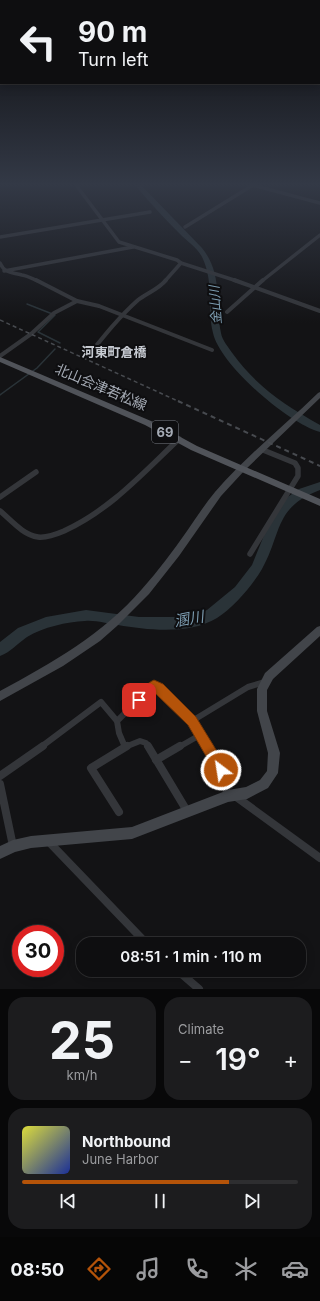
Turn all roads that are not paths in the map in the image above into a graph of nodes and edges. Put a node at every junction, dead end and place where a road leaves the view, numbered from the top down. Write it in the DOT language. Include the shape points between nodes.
graph roads {
  1 [pos="35,231"];
  2 [pos="110,231"];
  3 [pos="320,235"];
  4 [pos="0,237"];
  5 [pos="135,247"];
  6 [pos="0,263"];
  7 [pos="181,264"];
  8 [pos="4,270"];
  9 [pos="254,288"];
  10 [pos="77,301"];
  11 [pos="320,311"];
  12 [pos="227,312"];
  13 [pos="122,315"];
  14 [pos="212,350"];
  15 [pos="0,356"];
  16 [pos="88,356"];
  17 [pos="0,359"];
  18 [pos="320,394"];
  19 [pos="178,439"];
  20 [pos="263,450"];
  21 [pos="242,469"];
  22 [pos="36,472"];
  23 [pos="292,490"];
  24 [pos="0,497"];
  25 [pos="320,503"];
  26 [pos="0,511"];
  27 [pos="250,554"];
  28 [pos="320,630"];
  29 [pos="265,682"];
  30 [pos="0,696"];
  31 [pos="117,721"];
  32 [pos="192,721"];
  33 [pos="200,735"];
  34 [pos="125,747"];
  35 [pos="156,760"];
  36 [pos="0,776"];
  37 [pos="0,784"];
  38 [pos="231,796"];
  39 [pos="187,811"];
  40 [pos="119,812"];
  41 [pos="48,841"];
  42 [pos="14,846"];
  43 [pos="0,853"];
  44 [pos="320,858"];
  45 [pos="140,937"];
  46 [pos="185,977"];
  47 [pos="199,989"];
  1 -- 4 [label="street"];
  2 -- 5 [label="street" via="117,240"];
  3 -- 9 [label="street"];
  5 -- 7 [label="street" via="177,260"];
  5 -- 8 [label="street"];
  6 -- 8 [label="street"];
  7 -- 9 [label="street" via="215,273"];
  7 -- 13 [label="street" via="163,284 139,299"];
  8 -- 10 [label="street" via="27,277"];
  9 -- 11 [label="street"];
  9 -- 12 [label="street"];
  10 -- 13 [label="street"];
  10 -- 15 [label="street" via="53,314 31,334"];
  13 -- 14 [label="street"];
  13 -- 16 [label="street"];
  17 -- 19 [label="main road, 北山会津若松線 / 69" via="148,423"];
  18 -- 20 [label="street"];
  19 -- 21 [label="main road, 北山会津若松線 / 69"];
  19 -- 26 [label="street" via="107,507 72,528 37,538"];
  20 -- 21 [label="street"];
  20 -- 23 [label="street" via="294,463 298,468 298,476"];
  21 -- 23 [label="main road, 北山会津若松線 / 69"];
  21 -- 30 [label="street" via="219,493 168,563 112,626 80,651"];
  22 -- 24 [label="street"];
  23 -- 25 [label="main road, 北山会津若松線 / 69"];
  23 -- 27 [label="street" via="266,525"];
  28 -- 29 [label="street"];
  29 -- 32 [label="street" via="248,687"];
  29 -- 38 [label="street" via="261,702 274,753 274,766 264,784 247,793"];
  31 -- 32 [label="street" via="134,708 154,685"];
  31 -- 34 [label="street"];
  31 -- 36 [label="street" via="101,702"];
  32 -- 33 [label="street"];
  33 -- 35 [label="street"];
  33 -- 38 [label="street" via="221,770"];
  34 -- 35 [label="street" via="140,741 146,743"];
  34 -- 40 [label="street" via="91,768"];
  35 -- 39 [label="street"];
  37 -- 42 [label="street"];
  38 -- 39 [label="street"];
  38 -- 44 [label="street"];
  39 -- 41 [label="street" via="132,833"];
  41 -- 42 [label="street"];
  41 -- 45 [label="street"];
  42 -- 43 [label="street"];
  46 -- 47 [label="street"];
}
